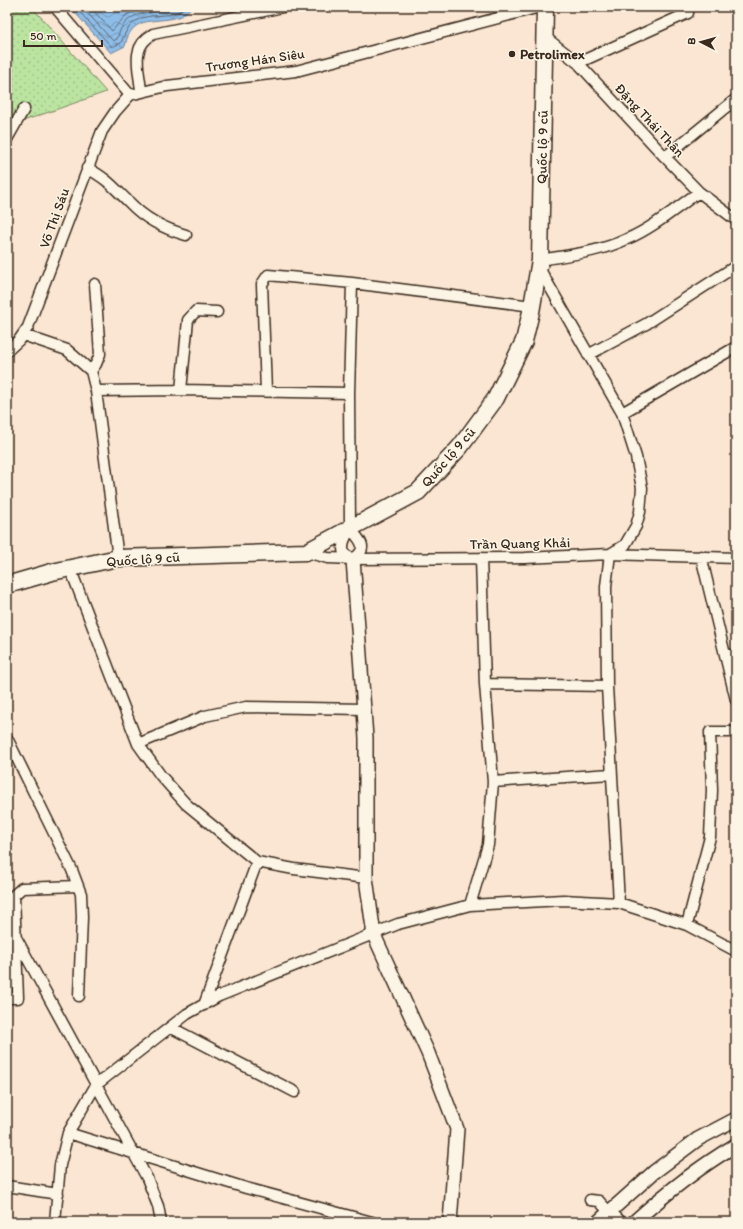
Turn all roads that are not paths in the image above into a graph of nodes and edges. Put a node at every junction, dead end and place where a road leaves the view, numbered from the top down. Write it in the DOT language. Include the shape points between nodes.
graph roads {
  1 [pos="55,7"];
  2 [pos="283,7"];
  3 [pos="540,7"];
  4 [pos="545,7"];
  5 [pos="688,13"];
  6 [pos="545,37"];
  7 [pos="578,63"];
  8 [pos="141,91"];
  9 [pos="130,95"];
  10 [pos="736,99"];
  11 [pos="24,110"];
  12 [pos="7,139"];
  13 [pos="665,157"];
  14 [pos="87,168"];
  15 [pos="699,192"];
  16 [pos="736,220"];
  17 [pos="186,235"];
  18 [pos="540,264"];
  19 [pos="736,266"];
  20 [pos="352,283"];
  21 [pos="95,284"];
  22 [pos="532,306"];
  23 [pos="217,312"];
  24 [pos="23,335"];
  25 [pos="736,347"];
  26 [pos="7,351"];
  27 [pos="588,355"];
  28 [pos="90,371"];
  29 [pos="181,390"];
  30 [pos="96,391"];
  31 [pos="266,391"];
  32 [pos="349,393"];
  33 [pos="622,413"];
  34 [pos="350,529"];
  35 [pos="306,552"];
  36 [pos="610,554"];
  37 [pos="701,556"];
  38 [pos="118,558"];
  39 [pos="481,558"];
  40 [pos="736,558"];
  41 [pos="353,559"];
  42 [pos="70,568"];
  43 [pos="7,585"];
  44 [pos="731,655"];
  45 [pos="485,684"];
  46 [pos="607,686"];
  47 [pos="736,700"];
  48 [pos="364,709"];
  49 [pos="736,732"];
  50 [pos="7,738"];
  51 [pos="138,744"];
  52 [pos="611,774"];
  53 [pos="493,782"];
  54 [pos="257,862"];
  55 [pos="366,878"];
  56 [pos="78,886"];
  57 [pos="619,904"];
  58 [pos="470,905"];
  59 [pos="7,921"];
  60 [pos="687,925"];
  61 [pos="374,935"];
  62 [pos="16,938"];
  63 [pos="736,950"];
  64 [pos="80,996"];
  65 [pos="7,998"];
  66 [pos="204,1005"];
  67 [pos="170,1027"];
  68 [pos="96,1085"];
  69 [pos="295,1092"];
  70 [pos="736,1119"];
  71 [pos="68,1132"];
  72 [pos="736,1145"];
  73 [pos="133,1153"];
  74 [pos="7,1186"];
  75 [pos="58,1194"];
  76 [pos="590,1200"];
  77 [pos="609,1212"];
  78 [pos="55,1222"];
  79 [pos="161,1222"];
  80 [pos="372,1222"];
  81 [pos="450,1222"];
  82 [pos="598,1222"];
  83 [pos="618,1222"];
  84 [pos="634,1222"];
  1 -- 9 [label="street"];
  2 -- 8 [label="street" via="153,34 144,39 137,52"];
  3 -- 8 [label="street, Trương Hán Siêu" via="296,71"];
  4 -- 6 [label="main road, Quốc lộ 9 cũ"];
  5 -- 7 [label="street"];
  6 -- 7 [label="street, Đặng Thái Thân"];
  6 -- 18 [label="main road, Quốc lộ 9 cũ"];
  7 -- 13 [label="street, Đặng Thái Thân"];
  8 -- 9 [label="street, Trương Hán Siêu"];
  9 -- 14 [label="street, Võ Thị Sáu" via="102,131"];
  10 -- 13 [label="street"];
  11 -- 12 [label="street"];
  13 -- 15 [label="street, Đặng Thái Thân"];
  14 -- 17 [label="street" via="109,181 130,204 153,222 167,230"];
  14 -- 24 [label="street, Võ Thị Sáu"];
  15 -- 16 [label="street, Đặng Thái Thân"];
  15 -- 18 [label="street" via="652,226 628,239 597,250"];
  18 -- 22 [label="main road, Quốc lộ 9 cũ"];
  18 -- 27 [label="street"];
  19 -- 27 [label="street" via="646,324"];
  20 -- 22 [label="street"];
  20 -- 31 [label="street" via="271,275 265,278 262,284"];
  20 -- 32 [label="street"];
  21 -- 28 [label="street" via="100,354"];
  22 -- 34 [label="main road, Quốc lộ 9 cũ" via="524,341 496,398 460,447 418,492"];
  23 -- 29 [label="street" via="196,311 188,320"];
  24 -- 26 [label="street, Võ Thị Sáu"];
  24 -- 28 [label="street" via="67,350"];
  25 -- 33 [label="street"];
  27 -- 33 [label="street"];
  28 -- 30 [label="street"];
  29 -- 30 [label="street"];
  29 -- 31 [label="street"];
  30 -- 38 [label="street"];
  31 -- 32 [label="street"];
  32 -- 34 [label="street"];
  33 -- 36 [label="street" via="636,456 642,488 640,512 625,545"];
  34 -- 35 [label="main road, Quốc lộ 9 cũ"];
  34 -- 41 [label="street" via="342,548 344,554"];
  34 -- 41 [label="street" via="359,538 363,548"];
  35 -- 38 [label="main road, Quốc lộ 9 cũ"];
  35 -- 41 [label="street, Trần Quang Khải" via="328,558"];
  36 -- 37 [label="street, Trần Quang Khải"];
  36 -- 39 [label="street, Trần Quang Khải"];
  36 -- 46 [label="street" via="606,586"];
  37 -- 40 [label="street, Trần Quang Khải"];
  37 -- 44 [label="street"];
  38 -- 42 [label="main road, Quốc lộ 9 cũ"];
  39 -- 41 [label="street, Trần Quang Khải"];
  39 -- 45 [label="street"];
  41 -- 48 [label="street"];
  42 -- 43 [label="main road, Quốc lộ 9 cũ"];
  42 -- 51 [label="street"];
  44 -- 47 [label="street"];
  45 -- 46 [label="street"];
  45 -- 53 [label="street"];
  46 -- 52 [label="street"];
  48 -- 51 [label="street" via="246,707 205,716"];
  48 -- 55 [label="street"];
  49 -- 60 [label="street" via="710,732 710,837"];
  50 -- 56 [label="street"];
  51 -- 54 [label="street" via="161,776 186,804"];
  52 -- 53 [label="street"];
  52 -- 57 [label="street"];
  53 -- 58 [label="street" via="488,845"];
  54 -- 55 [label="street"];
  54 -- 66 [label="street"];
  55 -- 61 [label="street"];
  56 -- 62 [label="street" via="22,888 17,891 14,895"];
  56 -- 64 [label="street" via="82,917"];
  57 -- 58 [label="street" via="563,900"];
  57 -- 60 [label="street"];
  58 -- 61 [label="street" via="398,924"];
  59 -- 62 [label="street"];
  60 -- 63 [label="street"];
  61 -- 66 [label="street" via="219,996"];
  61 -- 81 [label="street" via="428,1053 457,1129"];
  62 -- 65 [label="street" via="18,998"];
  62 -- 68 [label="street"];
  66 -- 67 [label="street"];
  67 -- 68 [label="street"];
  67 -- 69 [label="street"];
  68 -- 71 [label="street"];
  68 -- 73 [label="street"];
  70 -- 77 [label="street" via="698,1140 654,1172"];
  71 -- 73 [label="street"];
  71 -- 75 [label="street" via="60,1165"];
  72 -- 84 [label="street" via="671,1189"];
  73 -- 79 [label="street" via="147,1178"];
  73 -- 80 [label="street" via="246,1188"];
  74 -- 75 [label="street"];
  75 -- 78 [label="street"];
  76 -- 77 [label="street" via="599,1201"];
  77 -- 82 [label="street"];
  77 -- 83 [label="street"];
}
